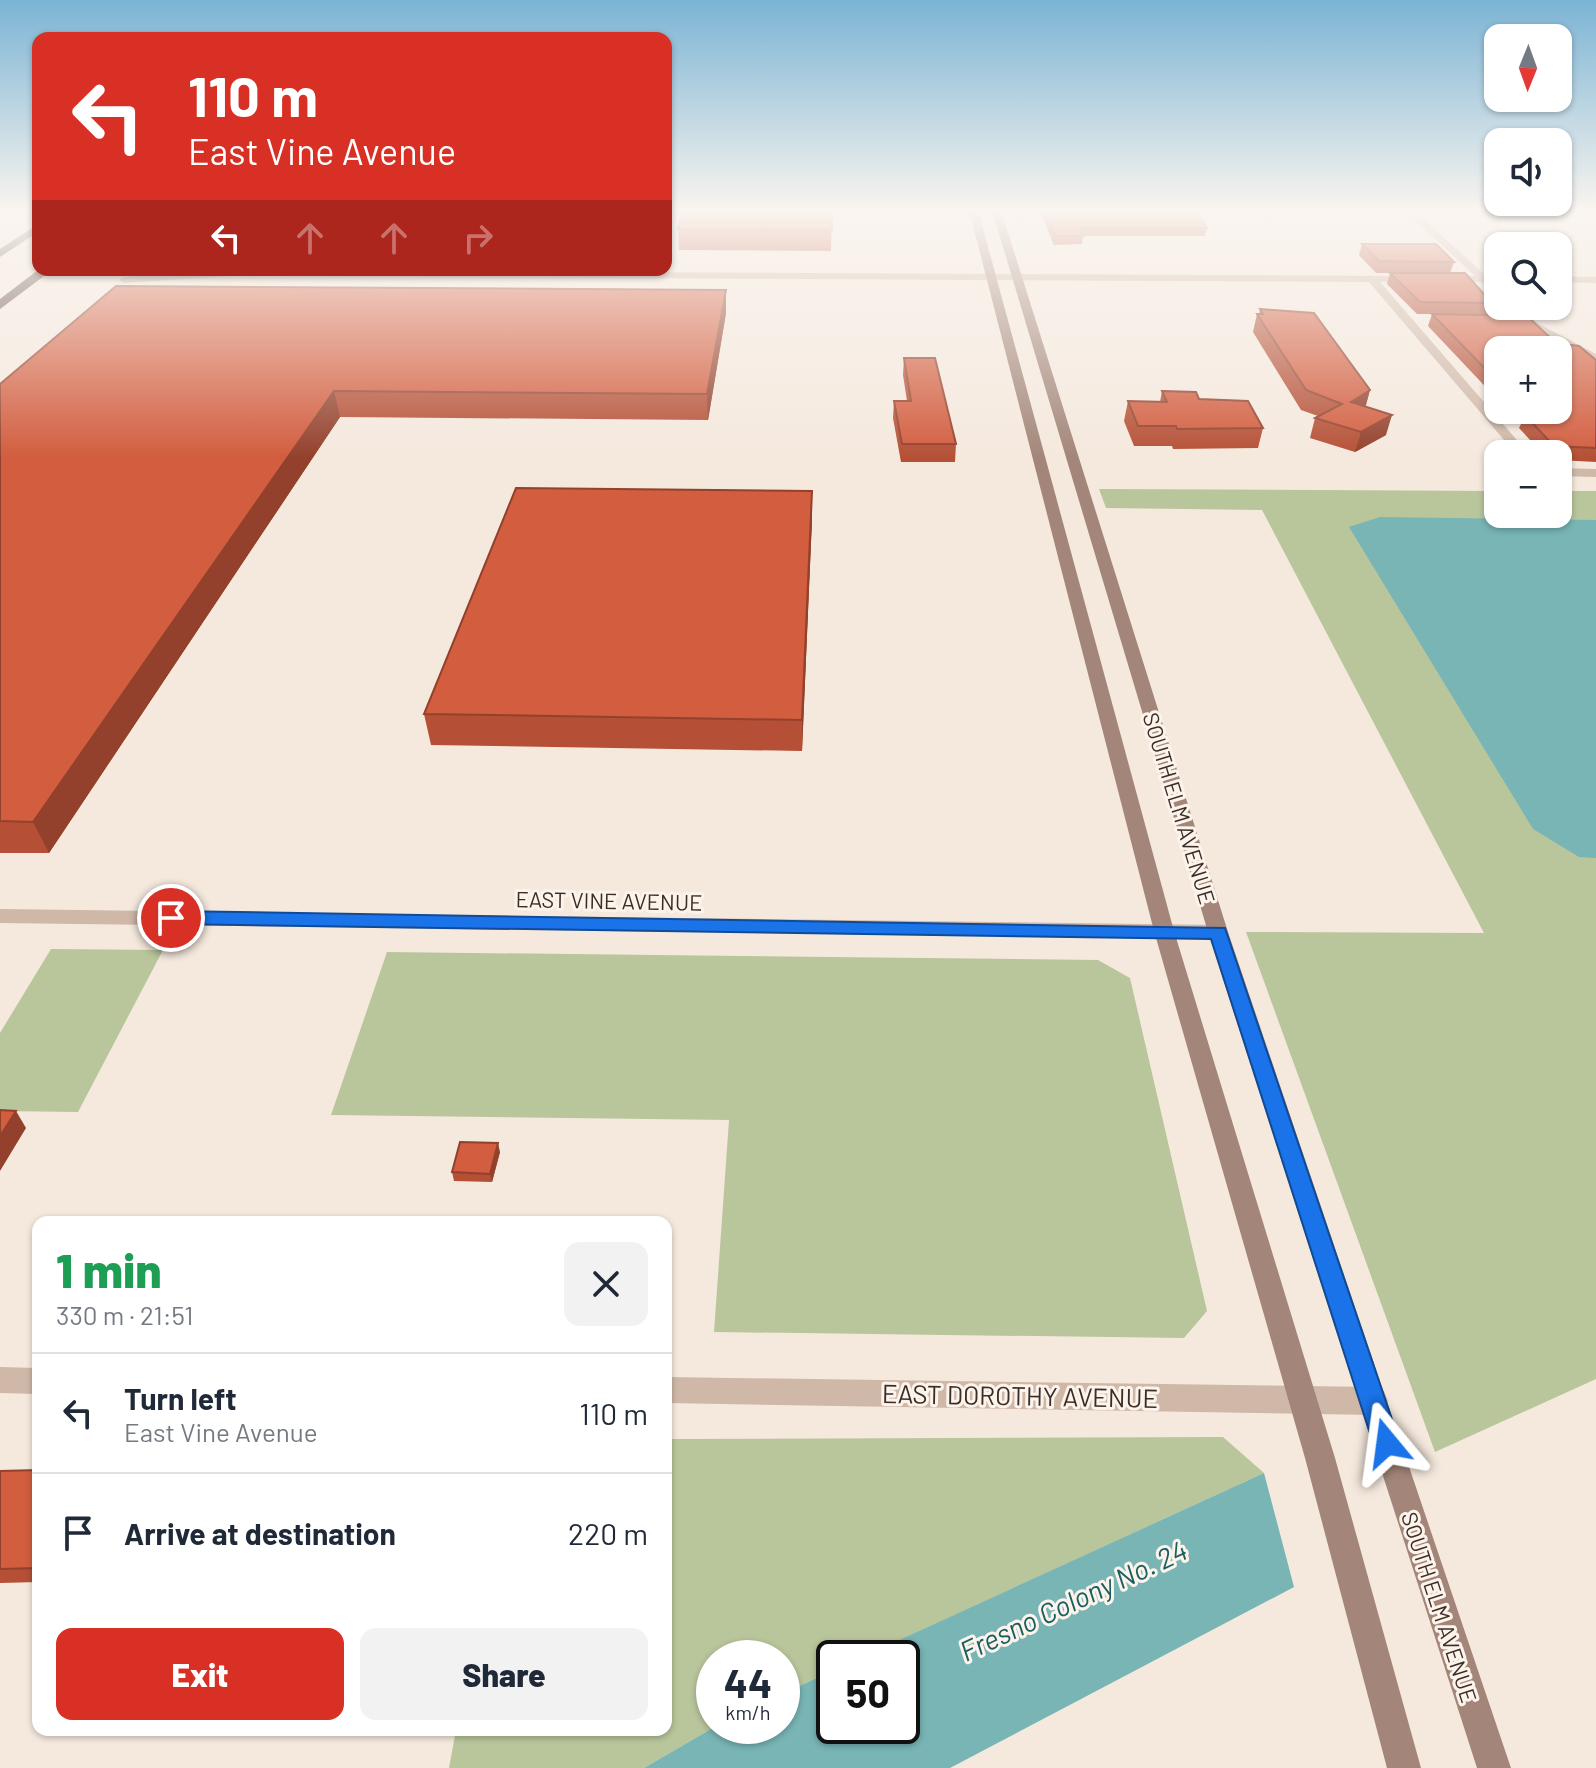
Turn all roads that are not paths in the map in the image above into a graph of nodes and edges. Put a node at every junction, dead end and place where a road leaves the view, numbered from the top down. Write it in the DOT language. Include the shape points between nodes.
graph roads {
  1 [pos="16,293"];
  2 [pos="994,293"];
  3 [pos="1021,293"];
  4 [pos="1382,293"];
  5 [pos="0,305"];
  6 [pos="1403,320"];
  7 [pos="1419,320"];
  8 [pos="1512,321"];
  9 [pos="1528,321"];
  10 [pos="1596,359"];
  11 [pos="1510,440"];
  12 [pos="1572,472"];
  13 [pos="1596,473"];
  14 [pos="0,916"];
  15 [pos="1164,931"];
  16 [pos="1218,932"];
  17 [pos="0,1380"];
  18 [pos="32,1381"];
  19 [pos="672,1390"];
  20 [pos="1302,1399"];
  21 [pos="1374,1401"];
  22 [pos="1404,1768"];
  23 [pos="1494,1768"];
  1 -- 5 [label="highway"];
  2 -- 15 [label="main road, SOUTH ELM AVENUE"];
  3 -- 16 [label="main road, SOUTH ELM AVENUE"];
  4 -- 6 [label="street"];
  6 -- 7 [label="street"];
  6 -- 11 [label="street"];
  8 -- 9 [label="street"];
  9 -- 10 [label="street"];
  12 -- 13 [label="street"];
  14 -- 15 [label="street, EAST VINE AVENUE"];
  15 -- 16 [label="street, EAST VINE AVENUE"];
  15 -- 20 [label="main road, SOUTH ELM AVENUE"];
  16 -- 21 [label="main road, SOUTH ELM AVENUE"];
  17 -- 18 [label="street"];
  19 -- 20 [label="street, EAST DOROTHY AVENUE"];
  20 -- 21 [label="street, EAST DOROTHY AVENUE"];
  20 -- 22 [label="main road, SOUTH ELM AVENUE"];
  21 -- 23 [label="main road, SOUTH ELM AVENUE"];
}
